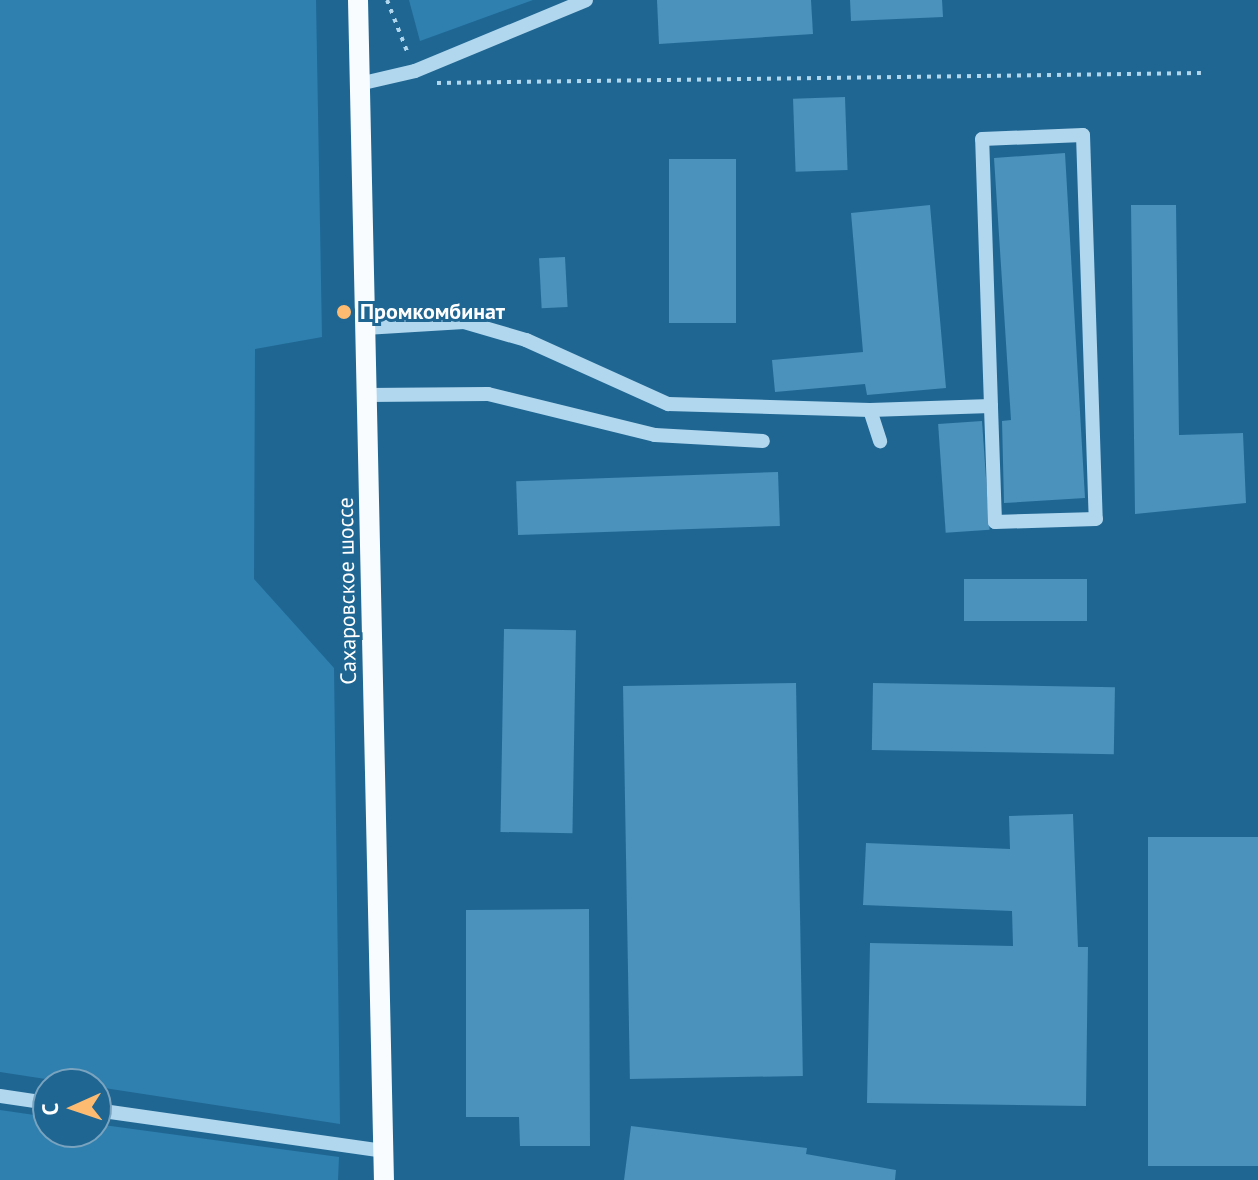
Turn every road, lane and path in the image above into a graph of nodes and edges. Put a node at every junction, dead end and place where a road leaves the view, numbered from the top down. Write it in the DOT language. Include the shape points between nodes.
graph roads {
  1 [pos="358,0"];
  2 [pos="387,0"];
  3 [pos="586,0"];
  4 [pos="1201,73"];
  5 [pos="419,77"];
  6 [pos="359,84"];
  7 [pos="365,328"];
  8 [pos="366,395"];
  9 [pos="991,406"];
  10 [pos="870,410"];
  11 [pos="763,441"];
  12 [pos="880,441"];
  13 [pos="0,1096"];
  14 [pos="32,1101"];
  15 [pos="112,1112"];
  16 [pos="383,1151"];
  17 [pos="384,1180"];
  1 -- 6 [label="main road, Сахаровское шоссе"];
  2 -- 5 [label="path"];
  3 -- 5 [label="street"];
  4 -- 5 [label="path"];
  5 -- 6 [label="street"];
  6 -- 7 [label="main road, Сахаровское шоссе"];
  7 -- 8 [label="main road, Сахаровское шоссе"];
  7 -- 10 [label="street" via="464,322 526,340 668,404"];
  8 -- 11 [label="street" via="488,394 655,435"];
  8 -- 16 [label="main road, Сахаровское шоссе"];
  9 -- 9 [label="street" via="982,139 1083,135 1096,519 995,522"];
  9 -- 10 [label="street"];
  10 -- 12 [label="street"];
  13 -- 14 [label="street"];
  15 -- 16 [label="street"];
  16 -- 17 [label="main road, Сахаровское шоссе"];
}
